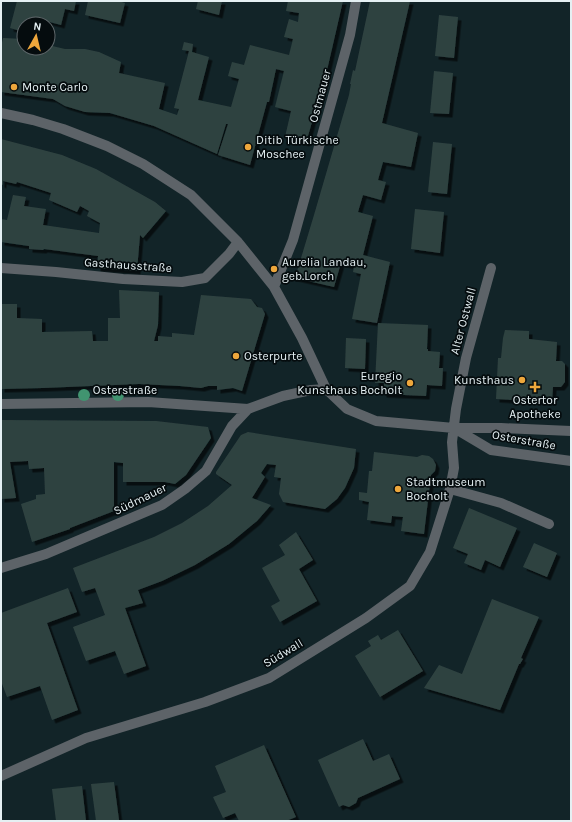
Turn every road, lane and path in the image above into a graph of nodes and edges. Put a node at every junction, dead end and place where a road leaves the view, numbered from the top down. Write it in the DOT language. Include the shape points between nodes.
graph roads {
  1 [pos="356,1"];
  2 [pos="1,113"];
  3 [pos="238,242"];
  4 [pos="1,268"];
  5 [pos="491,268"];
  6 [pos="274,287"];
  7 [pos="326,389"];
  8 [pos="1,404"];
  9 [pos="248,410"];
  10 [pos="454,428"];
  11 [pos="571,431"];
  12 [pos="571,461"];
  13 [pos="450,489"];
  14 [pos="548,524"];
  15 [pos="1,568"];
  16 [pos="1,776"];
  1 -- 6 [label="street, Ostmauer" via="350,35 296,233"];
  2 -- 3 [label="street" via="63,129 107,146 143,164 191,195"];
  3 -- 4 [label="street, Gasthausstraße" via="205,278 182,282"];
  3 -- 6 [label="street"];
  5 -- 10 [label="street, Alter Ostwall" via="466,358"];
  6 -- 7 [label="street"];
  7 -- 9 [label="street, Südmauer" via="283,396"];
  7 -- 10 [label="street, Osterstraße" via="347,409 376,421"];
  8 -- 9 [label="street, Osterstraße" via="148,402"];
  9 -- 15 [label="street, Südmauer" via="232,426 206,471 162,505 46,554"];
  10 -- 11 [label="street, Osterstraße"];
  10 -- 12 [label="street, Osterstraße" via="491,450"];
  10 -- 13 [label="street, Südwall" via="454,468"];
  13 -- 14 [label="street" via="500,503"];
  13 -- 16 [label="street, Südwall" via="430,552 410,586 366,618 269,678 205,702 86,738"];
}
